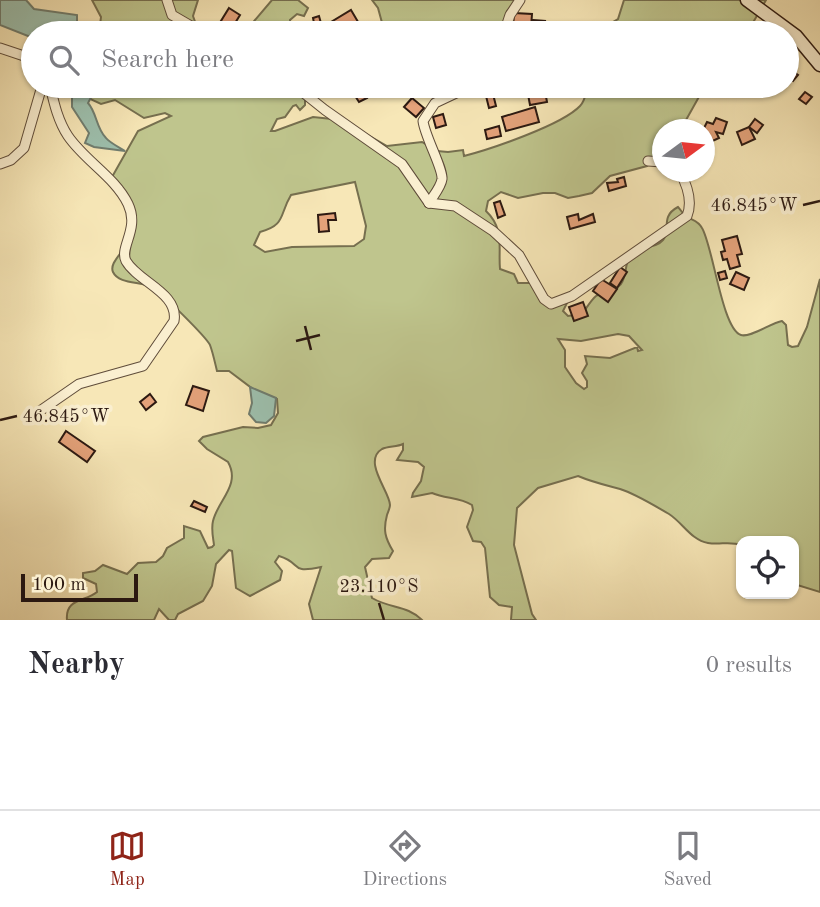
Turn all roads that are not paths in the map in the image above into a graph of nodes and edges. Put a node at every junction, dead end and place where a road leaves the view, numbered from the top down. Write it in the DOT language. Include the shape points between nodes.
graph roads {
  1 [pos="167,0"];
  2 [pos="520,0"];
  3 [pos="747,0"];
  4 [pos="182,21"];
  5 [pos="508,21"];
  6 [pos="776,21"];
  7 [pos="799,40"];
  8 [pos="0,48"];
  9 [pos="21,55"];
  10 [pos="820,65"];
  11 [pos="39,98"];
  12 [pos="53,98"];
  13 [pos="310,98"];
  14 [pos="446,98"];
  15 [pos="648,162"];
  16 [pos="652,162"];
  17 [pos="0,164"];
  18 [pos="683,182"];
  19 [pos="429,204"];
  20 [pos="37,413"];
  1 -- 4 [label="street" via="172,15"];
  2 -- 5 [label="street"];
  3 -- 6 [label="street"];
  7 -- 10 [label="street"];
  8 -- 9 [label="street"];
  11 -- 17 [label="street" via="24,148"];
  12 -- 20 [label="street" via="67,135 128,203 133,223 126,260 170,302 175,313 143,366 79,384"];
  13 -- 19 [label="street" via="402,164"];
  14 -- 19 [label="street" via="435,103 423,121 442,173"];
  15 -- 16 [label="street"];
  18 -- 19 [label="street" via="689,198 687,216 572,296 551,304 519,256 493,231 455,206"];
}
